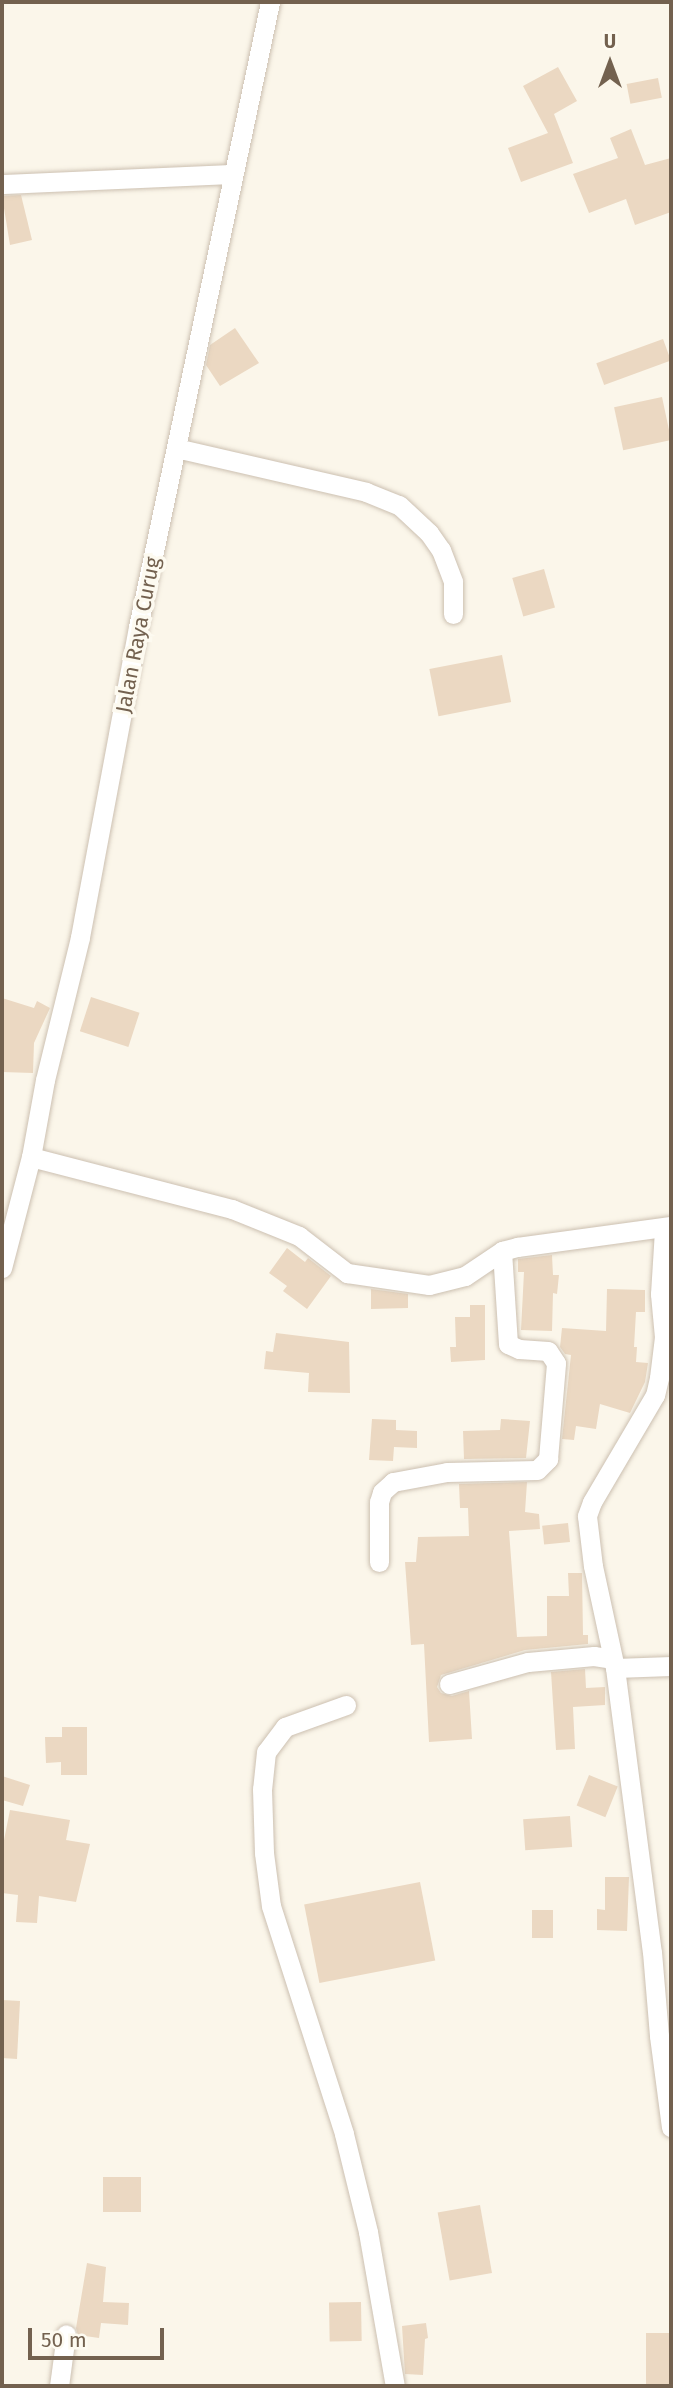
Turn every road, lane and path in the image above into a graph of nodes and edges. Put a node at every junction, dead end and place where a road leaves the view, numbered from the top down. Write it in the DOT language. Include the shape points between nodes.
graph roads {
  1 [pos="270,2"];
  2 [pos="233,174"];
  3 [pos="2,184"];
  4 [pos="176,449"];
  5 [pos="453,614"];
  6 [pos="31,1157"];
  7 [pos="667,1228"];
  8 [pos="502,1251"];
  9 [pos="2,1268"];
  10 [pos="379,1562"];
  11 [pos="613,1663"];
  12 [pos="671,1666"];
  13 [pos="449,1684"];
  14 [pos="345,1705"];
  15 [pos="671,1946"];
  16 [pos="652,1952"];
  17 [pos="671,2127"];
  18 [pos="66,2334"];
  19 [pos="59,2386"];
  20 [pos="395,2386"];
  1 -- 2 [label="street, Jalan Raya Curug"];
  2 -- 3 [label="street"];
  2 -- 4 [label="street, Jalan Raya Curug"];
  4 -- 5 [label="street" via="366,492 399,505 441,550 453,582"];
  4 -- 6 [label="street, Jalan Raya Curug" via="80,937"];
  6 -- 8 [label="street" via="232,1209 299,1236 332,1265 362,1277 429,1285 466,1276"];
  6 -- 9 [label="street, Jalan Raya Curug"];
  7 -- 8 [label="street"];
  7 -- 11 [label="street" via="660,1294 664,1337 657,1387 587,1516"];
  8 -- 10 [label="street" via="508,1343 519,1349 548,1351 556,1363 548,1459 537,1470 447,1472 393,1482 379,1503"];
  11 -- 12 [label="street"];
  11 -- 13 [label="street" via="594,1656 528,1662"];
  11 -- 16 [label="street"];
  14 -- 20 [label="street" via="285,1727 266,1752 264,1853 271,1906 347,2147 368,2232"];
  15 -- 16 [label="street"];
  16 -- 17 [label="street"];
  18 -- 19 [label="street"];
}
